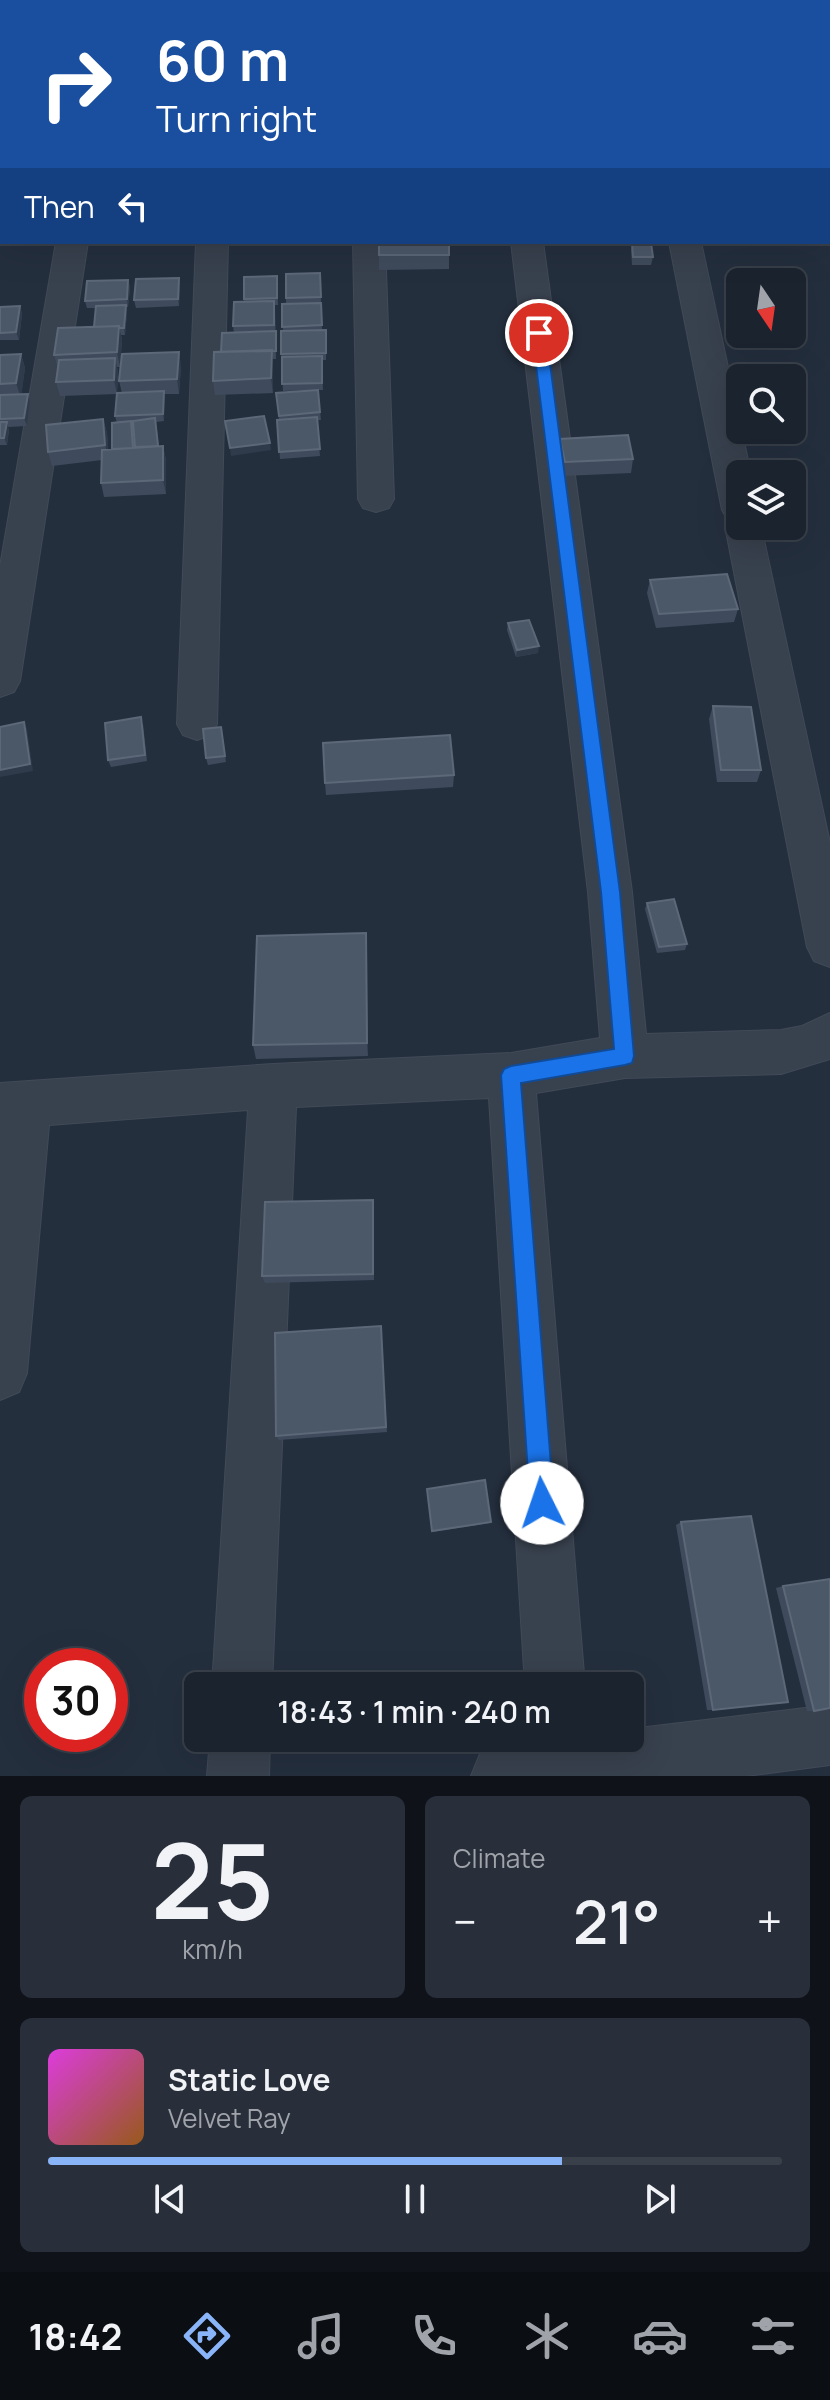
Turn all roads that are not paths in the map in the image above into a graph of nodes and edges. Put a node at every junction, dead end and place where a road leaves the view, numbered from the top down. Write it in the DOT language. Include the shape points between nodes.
graph roads {
  1 [pos="72,244"];
  2 [pos="212,244"];
  3 [pos="369,244"];
  4 [pos="527,244"];
  5 [pos="685,244"];
  6 [pos="730,460"];
  7 [pos="376,499"];
  8 [pos="746,540"];
  9 [pos="0,681"];
  10 [pos="197,724"];
  11 [pos="830,947"];
  12 [pos="830,1034"];
  13 [pos="625,1056"];
  14 [pos="511,1075"];
  15 [pos="273,1086"];
  16 [pos="14,1105"];
  17 [pos="0,1373"];
  18 [pos="243,1672"];
  19 [pos="554,1672"];
  20 [pos="830,1735"];
  21 [pos="239,1752"];
  22 [pos="561,1761"];
  23 [pos="238,1776"];
  24 [pos="502,1776"];
  1 -- 9 [label="street"];
  2 -- 10 [label="street"];
  3 -- 7 [label="street"];
  4 -- 13 [label="street" via="610,892"];
  5 -- 6 [label="street"];
  8 -- 11 [label="street"];
  12 -- 13 [label="street" via="812,1045 781,1052"];
  13 -- 14 [label="street"];
  14 -- 15 [label="street"];
  14 -- 19 [label="street"];
  15 -- 16 [label="street"];
  15 -- 18 [label="street"];
  16 -- 17 [label="street"];
  20 -- 22 [label="street"];
  21 -- 23 [label="street"];
  22 -- 24 [label="street"];
}
